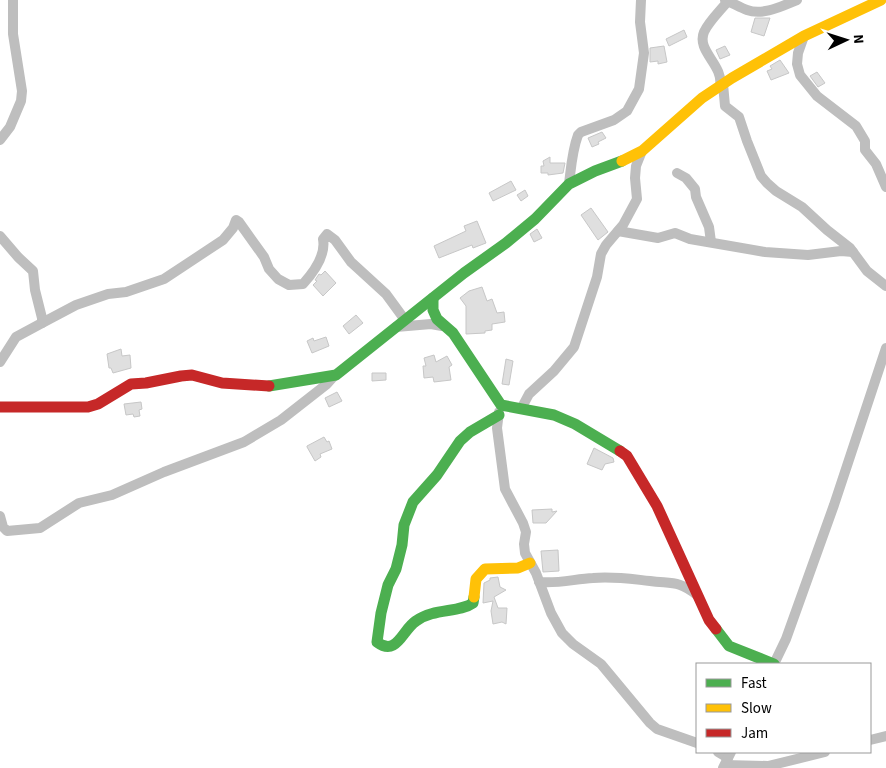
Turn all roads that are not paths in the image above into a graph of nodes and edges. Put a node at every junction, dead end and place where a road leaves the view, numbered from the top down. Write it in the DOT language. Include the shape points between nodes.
graph roads {
  1 [pos="13,0"];
  2 [pos="641,0"];
  3 [pos="726,0"];
  4 [pos="797,0"];
  5 [pos="881,0"];
  6 [pos="804,36"];
  7 [pos="724,80"];
  8 [pos="0,140"];
  9 [pos="642,151"];
  10 [pos="677,173"];
  11 [pos="573,178"];
  12 [pos="886,187"];
  13 [pos="618,231"];
  14 [pos="0,236"];
  15 [pos="711,242"];
  16 [pos="853,252"];
  17 [pos="886,286"];
  18 [pos="433,298"];
  19 [pos="405,320"];
  20 [pos="42,322"];
  21 [pos="442,326"];
  22 [pos="395,328"];
  23 [pos="886,348"];
  24 [pos="0,362"];
  25 [pos="336,374"];
  26 [pos="0,407"];
  27 [pos="521,409"];
  28 [pos="500,410"];
  29 [pos="0,516"];
  30 [pos="530,563"];
  31 [pos="539,582"];
  32 [pos="698,595"];
  33 [pos="772,663"];
  34 [pos="774,663"];
  35 [pos="886,736"];
  36 [pos="871,740"];
  37 [pos="696,743"];
  38 [pos="821,753"];
  39 [pos="727,761"];
  1 -- 8 [label="street" via="13,34 21,101 10,127"];
  2 -- 11 [label="street" via="644,53 639,89 627,111 578,135 571,160"];
  3 -- 4 [label="street" via="755,12"];
  3 -- 7 [label="street" via="702,39"];
  5 -- 6 [label="street"];
  6 -- 7 [label="street"];
  6 -- 12 [label="street" via="798,53 800,75 817,96 856,126 865,150 876,164"];
  7 -- 9 [label="street"];
  7 -- 16 [label="street" via="725,106 739,117 766,183 802,206"];
  9 -- 11 [label="street"];
  9 -- 13 [label="street" via="636,166 636,199"];
  10 -- 15 [label="street" via="686,178 694,189 709,227"];
  11 -- 18 [label="street" via="535,219"];
  13 -- 15 [label="street" via="658,238 676,233"];
  13 -- 27 [label="street" via="601,254 597,277 574,347 529,394"];
  14 -- 20 [label="street" via="33,271"];
  15 -- 16 [label="street" via="783,254"];
  16 -- 17 [label="street" via="867,271"];
  18 -- 19 [label="street"];
  18 -- 21 [label="street" via="432,309"];
  19 -- 20 [label="street" via="386,294 326,234 319,263 303,284 289,285 278,279 236,220 223,240 164,279 76,305"];
  19 -- 22 [label="street"];
  20 -- 24 [label="street" via="16,337"];
  21 -- 22 [label="street"];
  21 -- 28 [label="street" via="453,333"];
  22 -- 25 [label="street"];
  23 -- 34 [label="street" via="834,505"];
  25 -- 26 [label="street" via="269,386 222,383 192,375 131,384 88,407"];
  25 -- 29 [label="street" via="281,420 244,442 112,495 79,503 40,528 7,531"];
  27 -- 28 [label="street"];
  27 -- 32 [label="street" via="554,415 575,424 627,456 658,506"];
  28 -- 30 [label="street" via="497,428 505,489 523,523 525,553"];
  28 -- 30 [label="street" via="484,426 460,441 438,475 413,502 404,525 396,569 383,604 377,642 390,648 414,621 447,610 467,608 472,603 476,579 485,569 518,568"];
  30 -- 31 [label="street"];
  31 -- 32 [label="street" via="626,577 679,583"];
  31 -- 37 [label="street" via="562,632 601,664 650,723"];
  32 -- 33 [label="street" via="709,620 729,646"];
  35 -- 36 [label="street"];
  38 -- 39 [label="street" via="768,766"];
}
